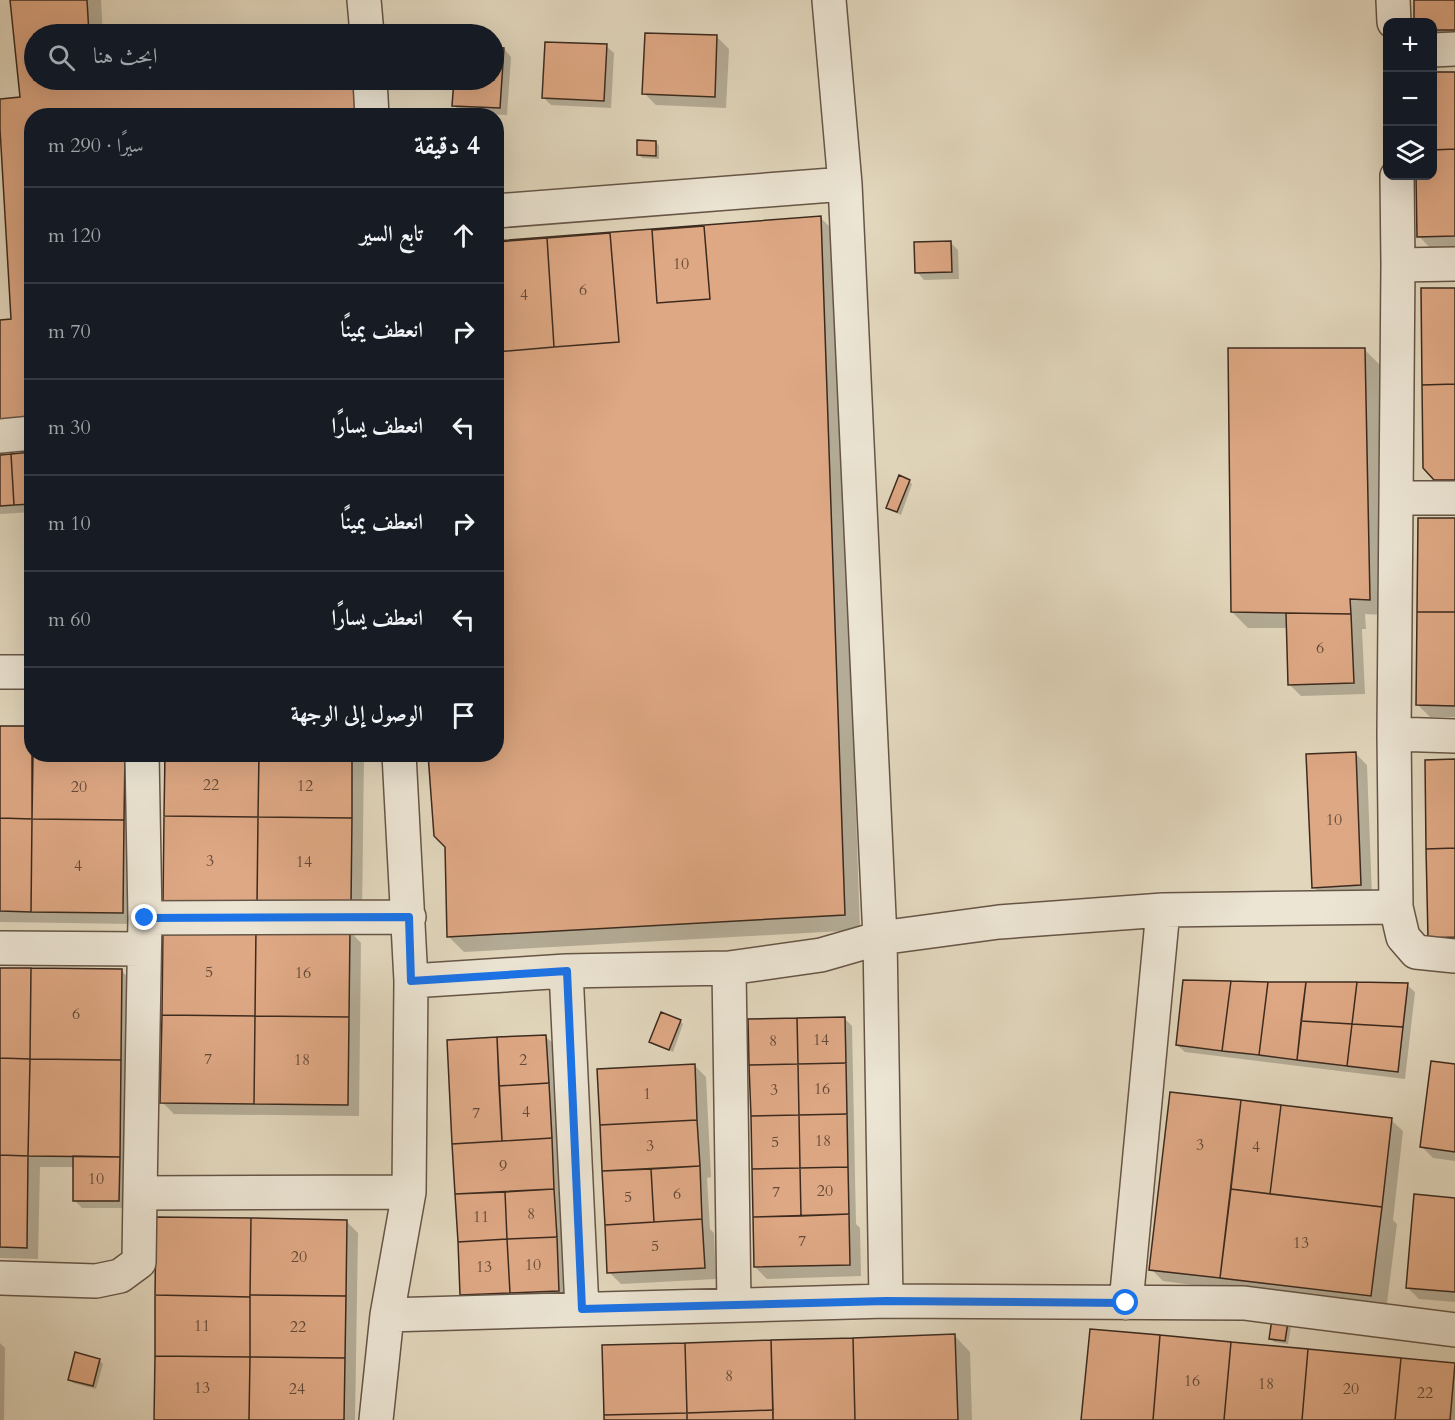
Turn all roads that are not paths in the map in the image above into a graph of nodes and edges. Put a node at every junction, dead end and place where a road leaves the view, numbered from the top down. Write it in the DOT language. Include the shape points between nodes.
graph roads {
  1 [pos="364,0"];
  2 [pos="829,0"];
  3 [pos="1394,0"];
  4 [pos="1394,18"];
  5 [pos="365,24"];
  6 [pos="1455,49"];
  7 [pos="1437,50"];
  8 [pos="371,90"];
  9 [pos="372,108"];
  10 [pos="1397,180"];
  11 [pos="845,184"];
  12 [pos="504,210"];
  13 [pos="1455,264"];
  14 [pos="1398,265"];
  15 [pos="24,434"];
  16 [pos="0,436"];
  17 [pos="1397,498"];
  18 [pos="1455,498"];
  19 [pos="0,672"];
  20 [pos="24,672"];
  21 [pos="1394,734"];
  22 [pos="1455,736"];
  23 [pos="142,762"];
  24 [pos="399,762"];
  25 [pos="1396,907"];
  26 [pos="1164,910"];
  27 [pos="409,917"];
  28 [pos="144,933"];
  29 [pos="880,938"];
  30 [pos="0,948"];
  31 [pos="1455,957"];
  32 [pos="729,968"];
  33 [pos="567,971"];
  34 [pos="411,981"];
  35 [pos="409,1192"];
  36 [pos="140,1193"];
  37 [pos="0,1278"];
  38 [pos="886,1301"];
  39 [pos="1126,1303"];
  40 [pos="734,1304"];
  41 [pos="582,1309"];
  42 [pos="387,1315"];
  43 [pos="1455,1330"];
  44 [pos="376,1420"];
  1 -- 5 [label="street"];
  2 -- 11 [label="street"];
  3 -- 4 [label="street"];
  6 -- 7 [label="street"];
  8 -- 9 [label="street"];
  10 -- 14 [label="street"];
  11 -- 12 [label="street"];
  11 -- 29 [label="street"];
  13 -- 14 [label="street"];
  14 -- 17 [label="street"];
  15 -- 16 [label="street"];
  17 -- 18 [label="street"];
  17 -- 21 [label="street"];
  19 -- 20 [label="street"];
  21 -- 22 [label="street"];
  21 -- 25 [label="street"];
  23 -- 28 [label="street"];
  24 -- 27 [label="street"];
  25 -- 26 [label="street"];
  25 -- 31 [label="street" via="1403,937 1416,952"];
  26 -- 29 [label="street" via="999,922"];
  26 -- 39 [label="street"];
  27 -- 28 [label="street"];
  27 -- 34 [label="street"];
  28 -- 30 [label="street"];
  28 -- 36 [label="street"];
  29 -- 32 [label="street" via="822,955"];
  29 -- 38 [label="street"];
  32 -- 33 [label="street"];
  32 -- 40 [label="street"];
  33 -- 34 [label="street"];
  33 -- 41 [label="street"];
  34 -- 35 [label="street"];
  35 -- 36 [label="street"];
  35 -- 42 [label="street"];
  36 -- 37 [label="street" via="139,1262 120,1276 96,1281"];
  38 -- 39 [label="street"];
  38 -- 40 [label="street"];
  39 -- 43 [label="street" via="1244,1304"];
  40 -- 41 [label="street"];
  41 -- 42 [label="street"];
  42 -- 44 [label="street"];
}
